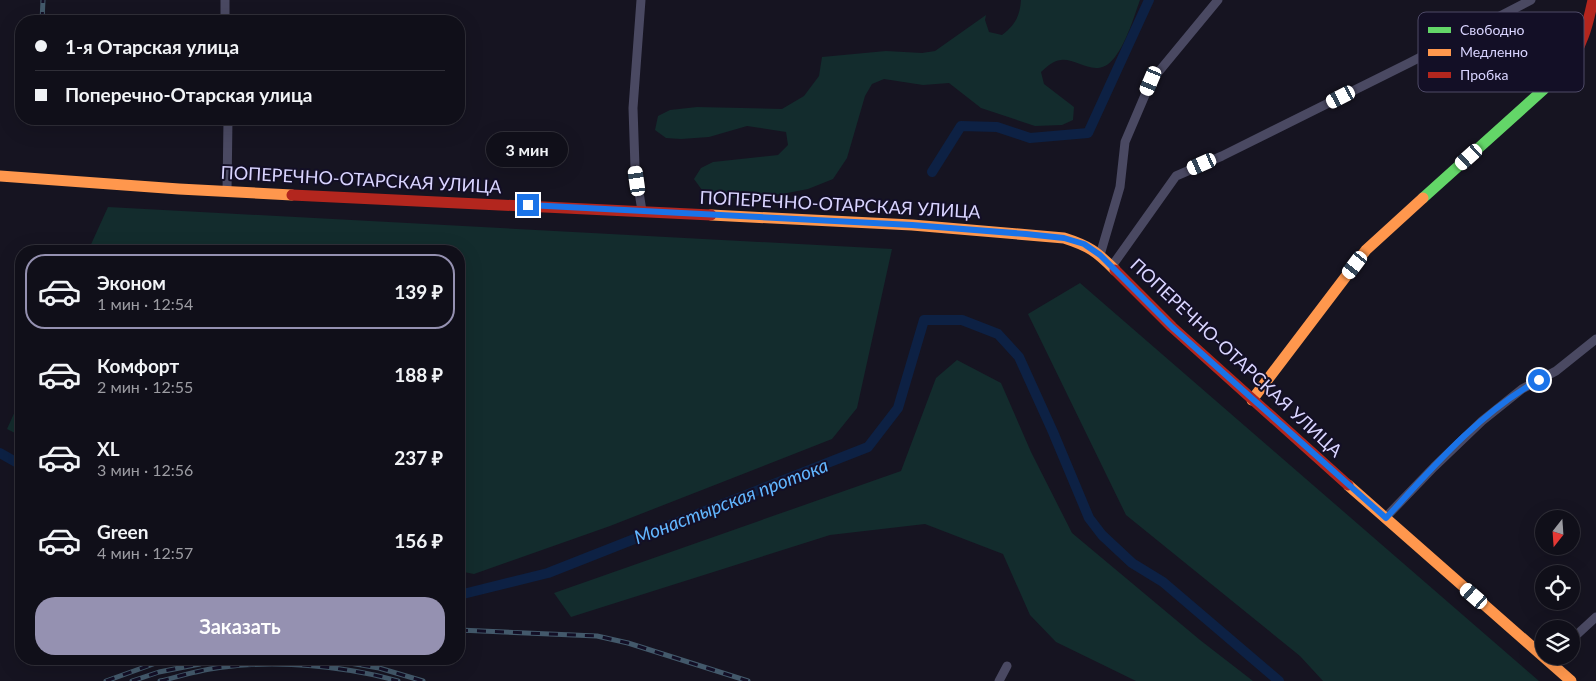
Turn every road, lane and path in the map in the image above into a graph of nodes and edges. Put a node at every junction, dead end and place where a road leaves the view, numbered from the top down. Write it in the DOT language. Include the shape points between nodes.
graph roads {
  1 [pos="225,0"];
  2 [pos="641,0"];
  3 [pos="1218,0"];
  4 [pos="1530,0"];
  5 [pos="1593,0"];
  6 [pos="1507,12"];
  7 [pos="225,15"];
  8 [pos="1584,34"];
  9 [pos="1418,58"];
  10 [pos="1541,92"];
  11 [pos="228,125"];
  12 [pos="0,176"];
  13 [pos="227,191"];
  14 [pos="642,211"];
  15 [pos="1100,255"];
  16 [pos="1112,266"];
  17 [pos="1596,339"];
  18 [pos="1252,400"];
  19 [pos="1386,518"];
  20 [pos="1596,617"];
  21 [pos="1580,632"];
  22 [pos="1535,645"];
  23 [pos="1556,665"];
  24 [pos="1007,666"];
  25 [pos="999,681"];
  26 [pos="1571,681"];
  1 -- 7 [label="street"];
  2 -- 14 [label="street" via="633,108 635,167"];
  3 -- 15 [label="street" via="1151,81 1125,142 1120,187"];
  4 -- 6 [label="street"];
  5 -- 8 [label="street"];
  9 -- 16 [label="street" via="1176,176"];
  10 -- 18 [label="street" via="1366,250"];
  11 -- 13 [label="street"];
  12 -- 13 [label="street, ПОПЕРЕЧНО-ОТАРСКАЯ УЛИЦА"];
  13 -- 14 [label="street, ПОПЕРЕЧНО-ОТАРСКАЯ УЛИЦА"];
  14 -- 15 [label="street, ПОПЕРЕЧНО-ОТАРСКАЯ УЛИЦА" via="1026,234 1064,238 1084,244"];
  15 -- 16 [label="street, ПОПЕРЕЧНО-ОТАРСКАЯ УЛИЦА"];
  16 -- 18 [label="street, ПОПЕРЕЧНО-ОТАРСКАЯ УЛИЦА" via="1172,327"];
  17 -- 19 [label="street" via="1556,371 1522,389 1482,421"];
  18 -- 19 [label="street, ПОПЕРЕЧНО-ОТАРСКАЯ УЛИЦА"];
  19 -- 22 [label="street, ПОПЕРЕЧНО-ОТАРСКАЯ УЛИЦА"];
  20 -- 21 [label="street"];
  23 -- 26 [label="street, ПОПЕРЕЧНО-ОТАРСКАЯ УЛИЦА"];
  24 -- 25 [label="street"];
}
